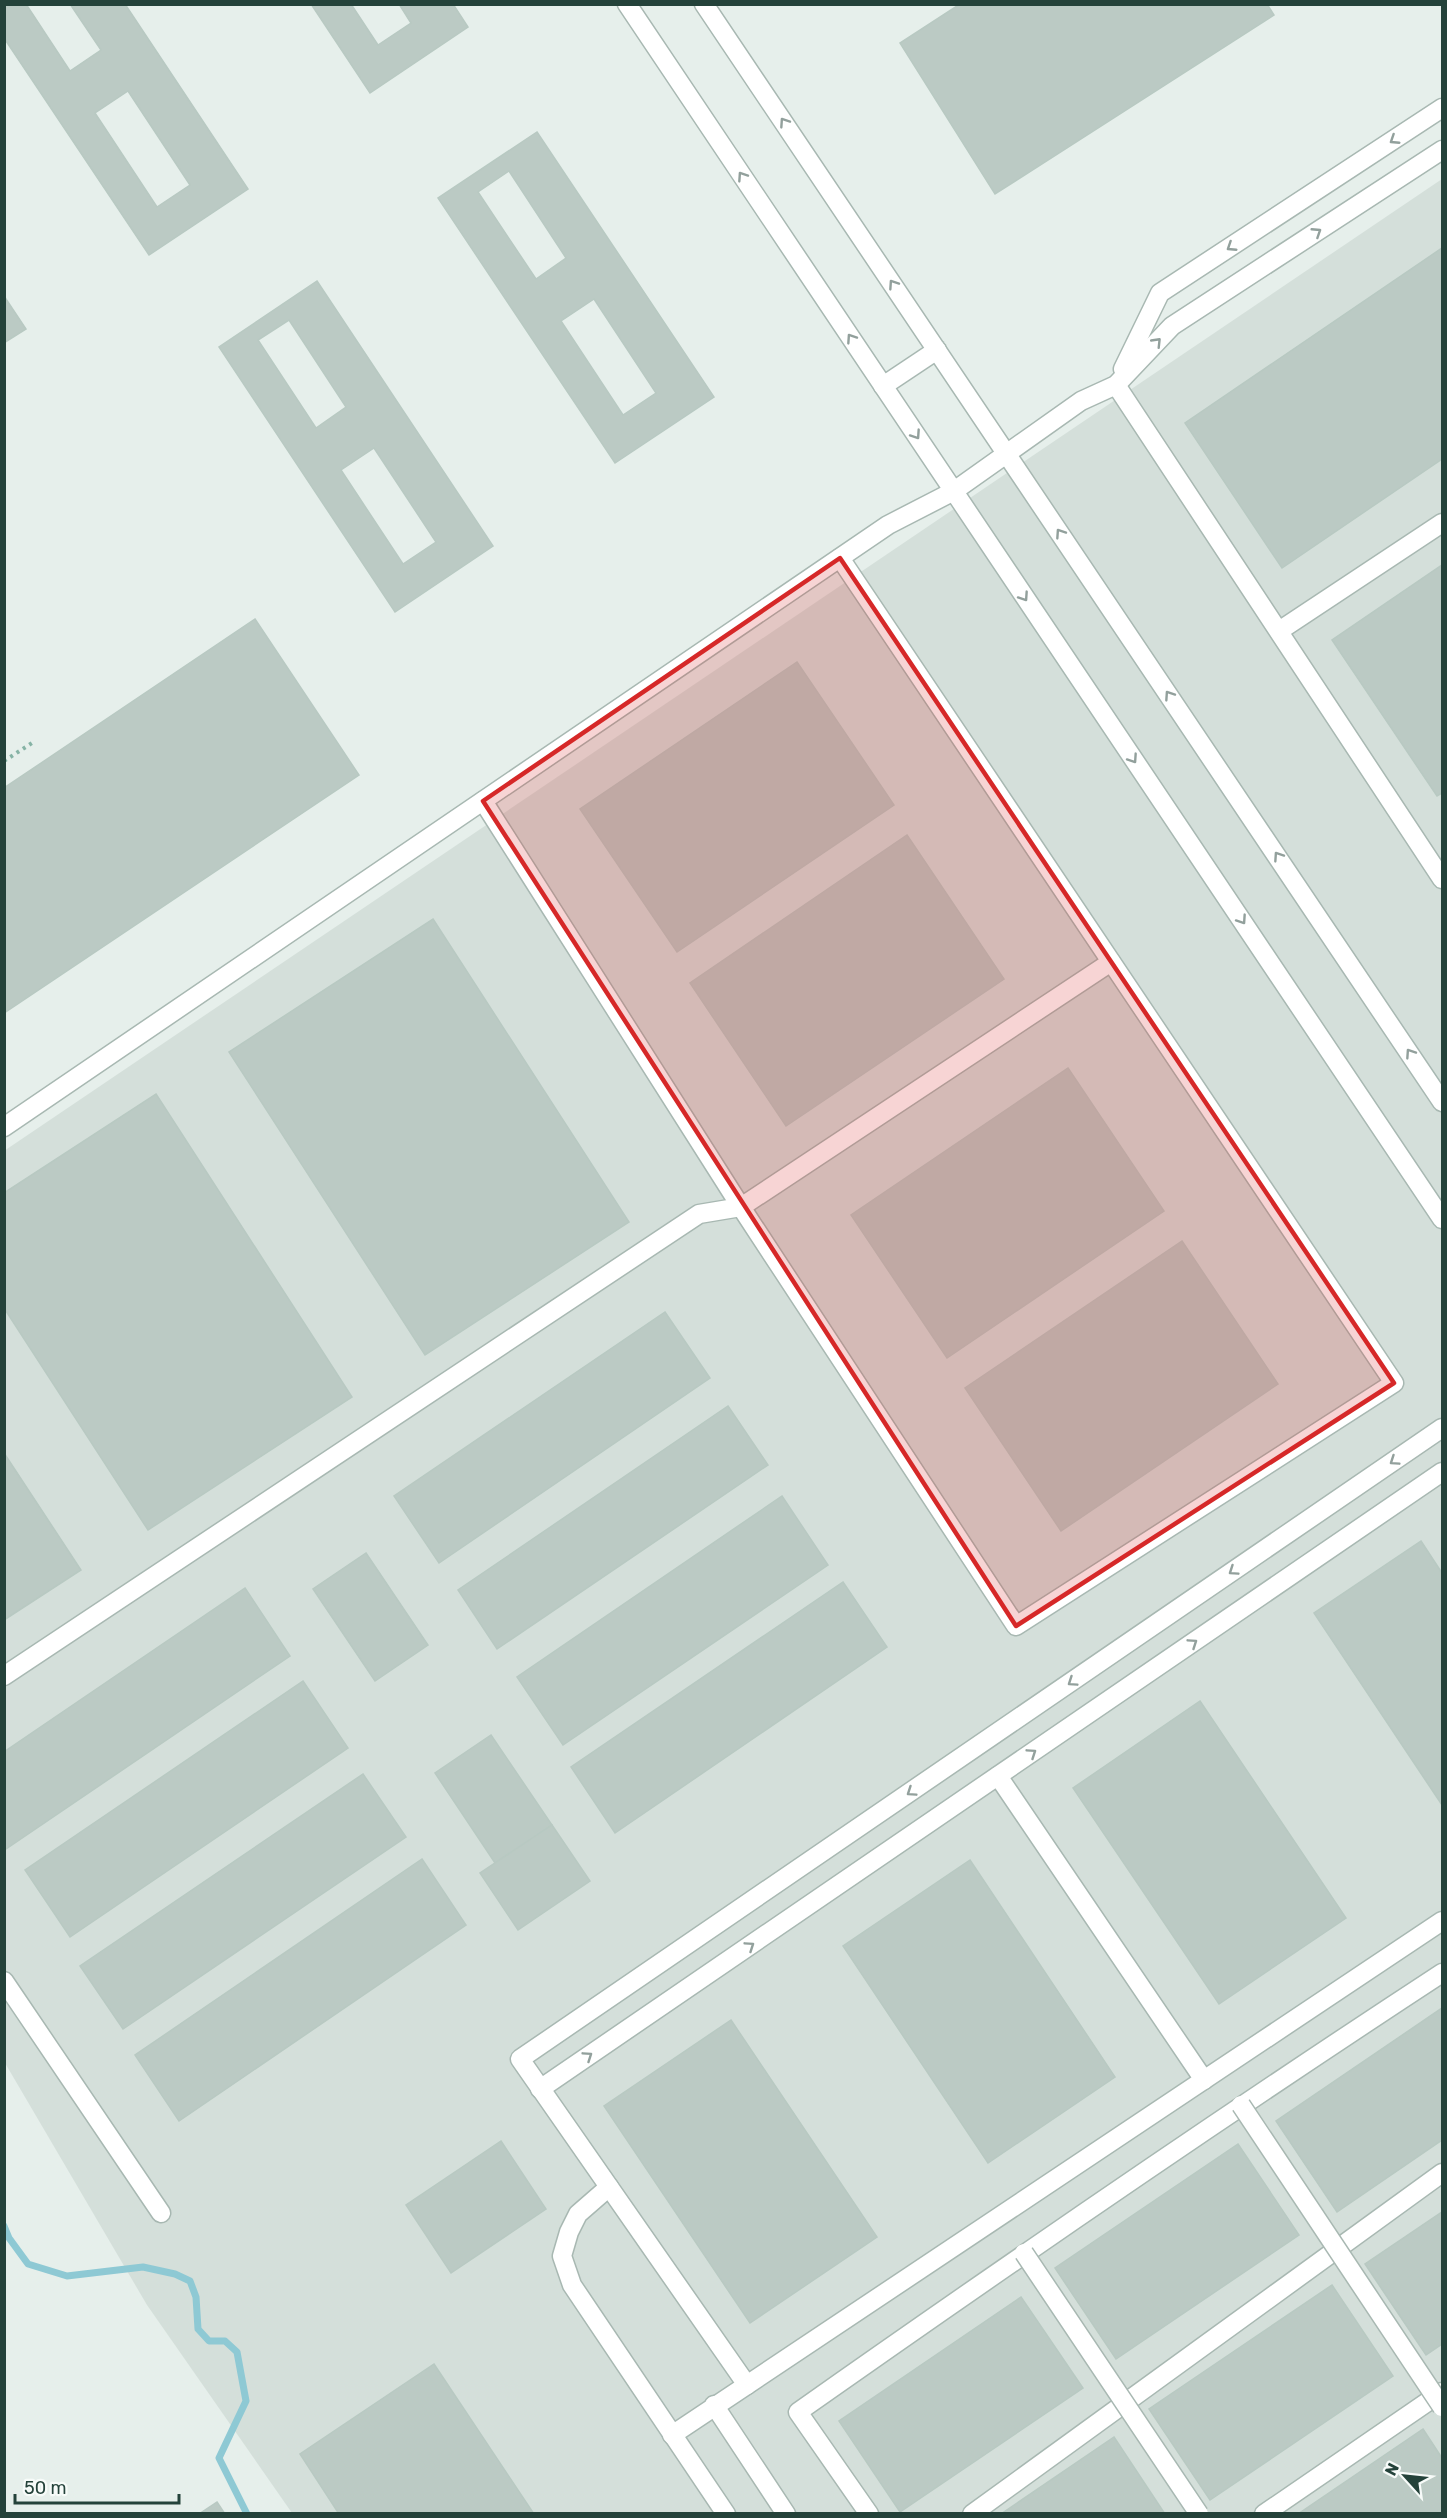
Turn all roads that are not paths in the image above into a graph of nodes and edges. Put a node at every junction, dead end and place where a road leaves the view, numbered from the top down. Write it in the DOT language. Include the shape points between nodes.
graph roads {
  1 [pos="627,4"];
  2 [pos="704,4"];
  3 [pos="1443,108"];
  4 [pos="1443,150"];
  5 [pos="937,350"];
  6 [pos="1116,385"];
  7 [pos="883,386"];
  8 [pos="1007,453"];
  9 [pos="954,491"];
  10 [pos="1443,523"];
  11 [pos="840,558"];
  12 [pos="1279,632"];
  13 [pos="483,801"];
  14 [pos="1443,879"];
  15 [pos="1111,962"];
  16 [pos="1443,1102"];
  17 [pos="4,1127"];
  18 [pos="741,1207"];
  19 [pos="1443,1219"];
  20 [pos="1441,1432"];
  21 [pos="1443,1472"];
  22 [pos="4,1676"];
  23 [pos="998,1776"];
  24 [pos="1443,1921"];
  25 [pos="1443,1972"];
  26 [pos="4,1981"];
  27 [pos="1204,2080"];
  28 [pos="540,2089"];
  29 [pos="1241,2105"];
  30 [pos="1443,2173"];
  31 [pos="609,2187"];
  32 [pos="161,2213"];
  33 [pos="1024,2253"];
  34 [pos="747,2385"];
  35 [pos="1443,2392"];
  36 [pos="714,2405"];
  37 [pos="1443,2407"];
  38 [pos="672,2435"];
  39 [pos="726,2514"];
  40 [pos="786,2514"];
  41 [pos="869,2514"];
  42 [pos="972,2514"];
  43 [pos="1199,2514"];
  44 [pos="1264,2514"];
  7 -- 1 [label="street, one-way"];
  5 -- 2 [label="street, one-way"];
  3 -- 6 [label="street, one-way" via="1161,292"];
  6 -- 4 [label="street, one-way" via="1172,326"];
  5 -- 7 [label="street"];
  5 -- 8 [label="street"];
  6 -- 8 [label="street" via="1081,401"];
  6 -- 12 [label="street"];
  7 -- 9 [label="street, one-way"];
  8 -- 9 [label="street"];
  16 -- 8 [label="street, one-way"];
  9 -- 11 [label="street" via="888,525"];
  9 -- 19 [label="street, one-way"];
  10 -- 12 [label="street"];
  11 -- 13 [label="street"];
  11 -- 15 [label="street"];
  12 -- 14 [label="street"];
  13 -- 17 [label="street"];
  13 -- 18 [label="street"];
  15 -- 18 [label="street"];
  15 -- 18 [label="street" via="1394,1383 1016,1626"];
  18 -- 22 [label="street" via="699,1214"];
  20 -- 28 [label="street, one-way" via="520,2059"];
  23 -- 21 [label="street, one-way"];
  23 -- 27 [label="street"];
  28 -- 23 [label="street, one-way"];
  24 -- 27 [label="street"];
  25 -- 29 [label="street"];
  26 -- 32 [label="street"];
  27 -- 34 [label="street"];
  28 -- 31 [label="street"];
  29 -- 33 [label="street"];
  29 -- 37 [label="street, bridge"];
  30 -- 42 [label="street"];
  31 -- 34 [label="street"];
  31 -- 38 [label="street" via="578,2214 562,2256 572,2285"];
  33 -- 41 [label="street" via="798,2412"];
  33 -- 43 [label="street, bridge"];
  34 -- 36 [label="street"];
  35 -- 44 [label="street"];
  36 -- 38 [label="street"];
  36 -- 40 [label="street"];
  38 -- 39 [label="street"];
}
